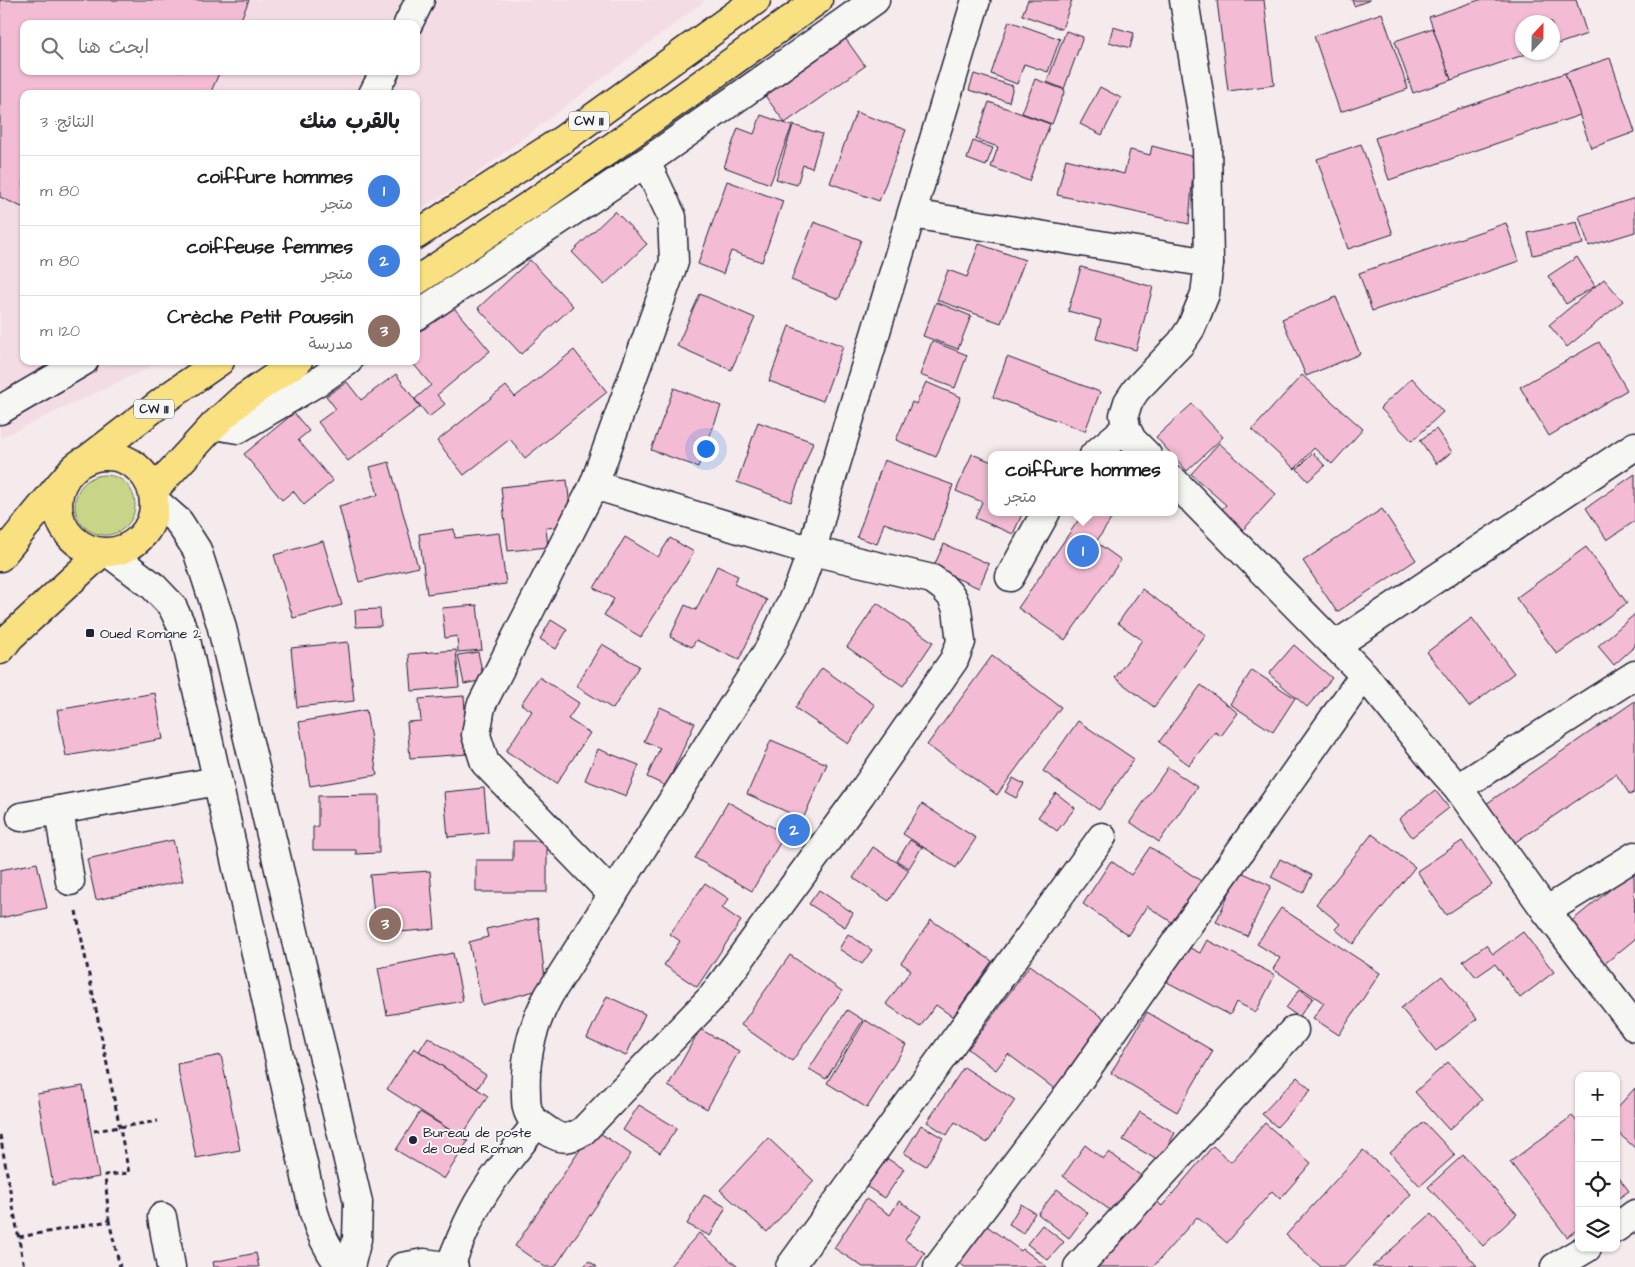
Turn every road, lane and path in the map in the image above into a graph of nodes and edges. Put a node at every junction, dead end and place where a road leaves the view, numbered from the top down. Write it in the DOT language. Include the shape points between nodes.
graph roads {
  1 [pos="420,0"];
  2 [pos="756,0"];
  3 [pos="818,0"];
  4 [pos="875,0"];
  5 [pos="976,0"];
  6 [pos="1184,0"];
  7 [pos="410,20"];
  8 [pos="382,75"];
  9 [pos="375,90"];
  10 [pos="646,162"];
  11 [pos="912,214"];
  12 [pos="420,232"];
  13 [pos="1209,263"];
  14 [pos="420,279"];
  15 [pos="420,313"];
  16 [pos="77,365"];
  17 [pos="214,365"];
  18 [pos="292,365"];
  19 [pos="342,365"];
  20 [pos="0,410"];
  21 [pos="214,425"];
  22 [pos="1126,428"];
  23 [pos="1635,446"];
  24 [pos="1099,451"];
  25 [pos="1143,451"];
  26 [pos="89,458"];
  27 [pos="62,482"];
  28 [pos="594,485"];
  29 [pos="1178,485"];
  30 [pos="154,496"];
  31 [pos="1044,516"];
  32 [pos="812,551"];
  33 [pos="105,553"];
  34 [pos="0,557"];
  35 [pos="1010,577"];
  36 [pos="220,624"];
  37 [pos="184,631"];
  38 [pos="1336,645"];
  39 [pos="0,650"];
  40 [pos="1364,675"];
  41 [pos="1635,675"];
  42 [pos="217,781"];
  43 [pos="1458,788"];
  44 [pos="59,810"];
  45 [pos="21,817"];
  46 [pos="1102,837"];
  47 [pos="1635,856"];
  48 [pos="70,881"];
  49 [pos="613,895"];
  50 [pos="1546,911"];
  51 [pos="1635,1027"];
  52 [pos="1294,1030"];
  53 [pos="158,1121"];
  54 [pos="537,1123"];
  55 [pos="121,1127"];
  56 [pos="94,1131"];
  57 [pos="0,1135"];
  58 [pos="1635,1214"];
  59 [pos="162,1217"];
  60 [pos="109,1221"];
  61 [pos="1620,1225"];
  62 [pos="19,1237"];
  63 [pos="1580,1252"];
  64 [pos="24,1267"];
  65 [pos="120,1267"];
  66 [pos="171,1267"];
  67 [pos="341,1267"];
  68 [pos="350,1267"];
  69 [pos="402,1267"];
  70 [pos="452,1267"];
  71 [pos="790,1267"];
  72 [pos="938,1267"];
  73 [pos="1078,1267"];
  74 [pos="1555,1267"];
  1 -- 7 [label="street"];
  2 -- 12 [label="main road, CW 111" via="562,140"];
  3 -- 14 [label="main road" via="536,201"];
  4 -- 10 [label="street"];
  5 -- 11 [label="street"];
  6 -- 13 [label="street" via="1207,144"];
  8 -- 9 [label="street"];
  10 -- 15 [label="street"];
  10 -- 28 [label="street" via="672,217 674,262"];
  11 -- 13 [label="street"];
  11 -- 32 [label="street"];
  13 -- 22 [label="street" via="1205,294 1191,328 1128,402 1124,414"];
  16 -- 20 [label="street"];
  17 -- 26 [label="main road, CW 111"];
  18 -- 21 [label="main road" via="241,400"];
  19 -- 21 [label="street" via="238,429"];
  21 -- 30 [label="main road"];
  22 -- 24 [label="street"];
  22 -- 25 [label="street"];
  23 -- 38 [label="street"];
  26 -- 27 [label="main road" via="73,468"];
  26 -- 30 [label="main road" via="105,455 135,465 146,476"];
  27 -- 33 [label="main road" via="57,500 59,519 69,536 83,547"];
  27 -- 34 [label="main road"];
  28 -- 32 [label="street"];
  28 -- 49 [label="street" via="481,706 476,735 485,763"];
  29 -- 38 [label="street"];
  30 -- 33 [label="main road" via="154,513 143,536 122,551"];
  30 -- 36 [label="street" via="179,522 197,550"];
  31 -- 35 [label="street"];
  32 -- 49 [label="street" via="771,646"];
  32 -- 54 [label="street" via="932,579 943,586 957,609 961,642 954,660 861,794 713,996 583,1131 573,1137 556,1137"];
  33 -- 37 [label="street" via="153,586 172,606"];
  33 -- 39 [label="main road" via="10,637"];
  36 -- 37 [label="street"];
  36 -- 68 [label="street" via="358,1202 356,1239"];
  37 -- 42 [label="street"];
  38 -- 40 [label="street"];
  40 -- 43 [label="street"];
  40 -- 72 [label="street" via="1079,1080"];
  41 -- 43 [label="street"];
  42 -- 44 [label="street"];
  42 -- 67 [label="street" via="314,1213 326,1247"];
  43 -- 50 [label="street"];
  44 -- 45 [label="street"];
  44 -- 48 [label="street"];
  46 -- 71 [label="street"];
  47 -- 50 [label="street"];
  48 -- 55 [label="path"];
  49 -- 54 [label="street" via="549,994 534,1028 527,1053 525,1080 528,1113"];
  50 -- 51 [label="street"];
  52 -- 73 [label="street"];
  53 -- 55 [label="path"];
  54 -- 70 [label="street" via="478,1204 462,1234"];
  55 -- 56 [label="path"];
  55 -- 60 [label="path" via="129,1173 105,1175"];
  57 -- 62 [label="path"];
  58 -- 61 [label="street"];
  59 -- 66 [label="street"];
  60 -- 62 [label="path"];
  60 -- 65 [label="path"];
  62 -- 64 [label="path"];
  63 -- 74 [label="street"];
  69 -- 70 [label="street" via="424,1263"];
}
